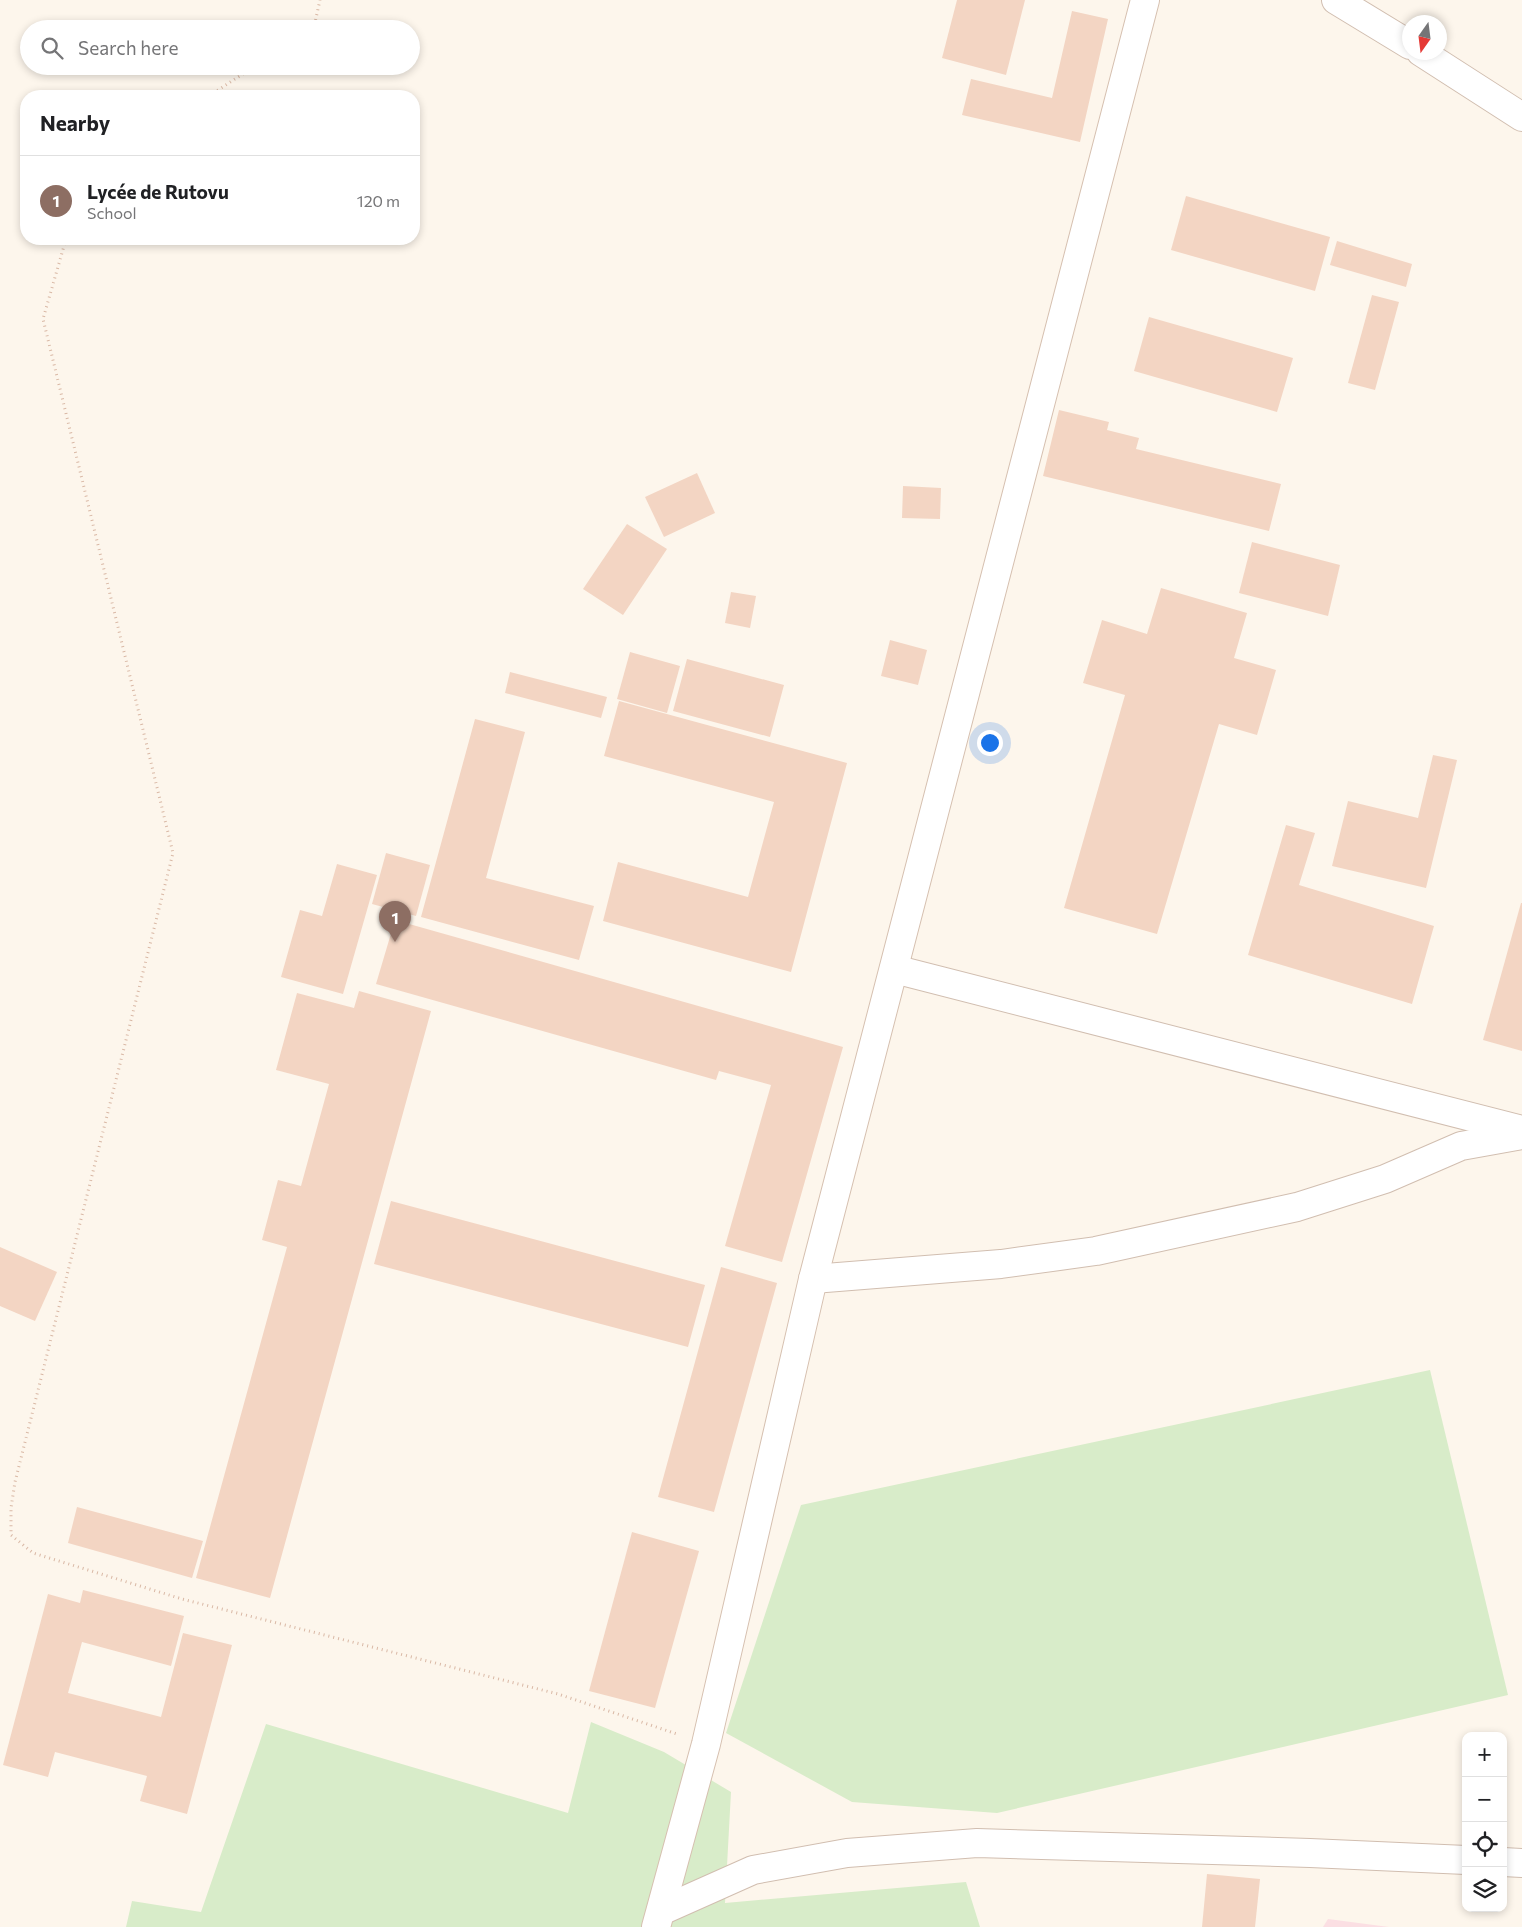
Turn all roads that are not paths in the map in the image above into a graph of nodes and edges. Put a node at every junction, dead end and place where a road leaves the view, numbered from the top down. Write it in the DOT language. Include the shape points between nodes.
graph roads {
  1 [pos="1145,0"];
  2 [pos="1336,0"];
  3 [pos="1402,40"];
  4 [pos="1433,60"];
  5 [pos="1522,117"];
  6 [pos="894,969"];
  7 [pos="1522,1130"];
  8 [pos="1522,1135"];
  9 [pos="813,1279"];
  10 [pos="1462,1860"];
  11 [pos="1507,1862"];
  12 [pos="1522,1863"];
  13 [pos="659,1919"];
  1 -- 6 [label="street"];
  2 -- 3 [label="street"];
  4 -- 5 [label="street"];
  6 -- 7 [label="street"];
  6 -- 9 [label="street"];
  8 -- 9 [label="street" via="1462,1146 1385,1179 1297,1207 1096,1251 1001,1264"];
  9 -- 13 [label="street" via="706,1744"];
  10 -- 13 [label="street" via="977,1843 847,1853 753,1870"];
  11 -- 12 [label="street"];
}
